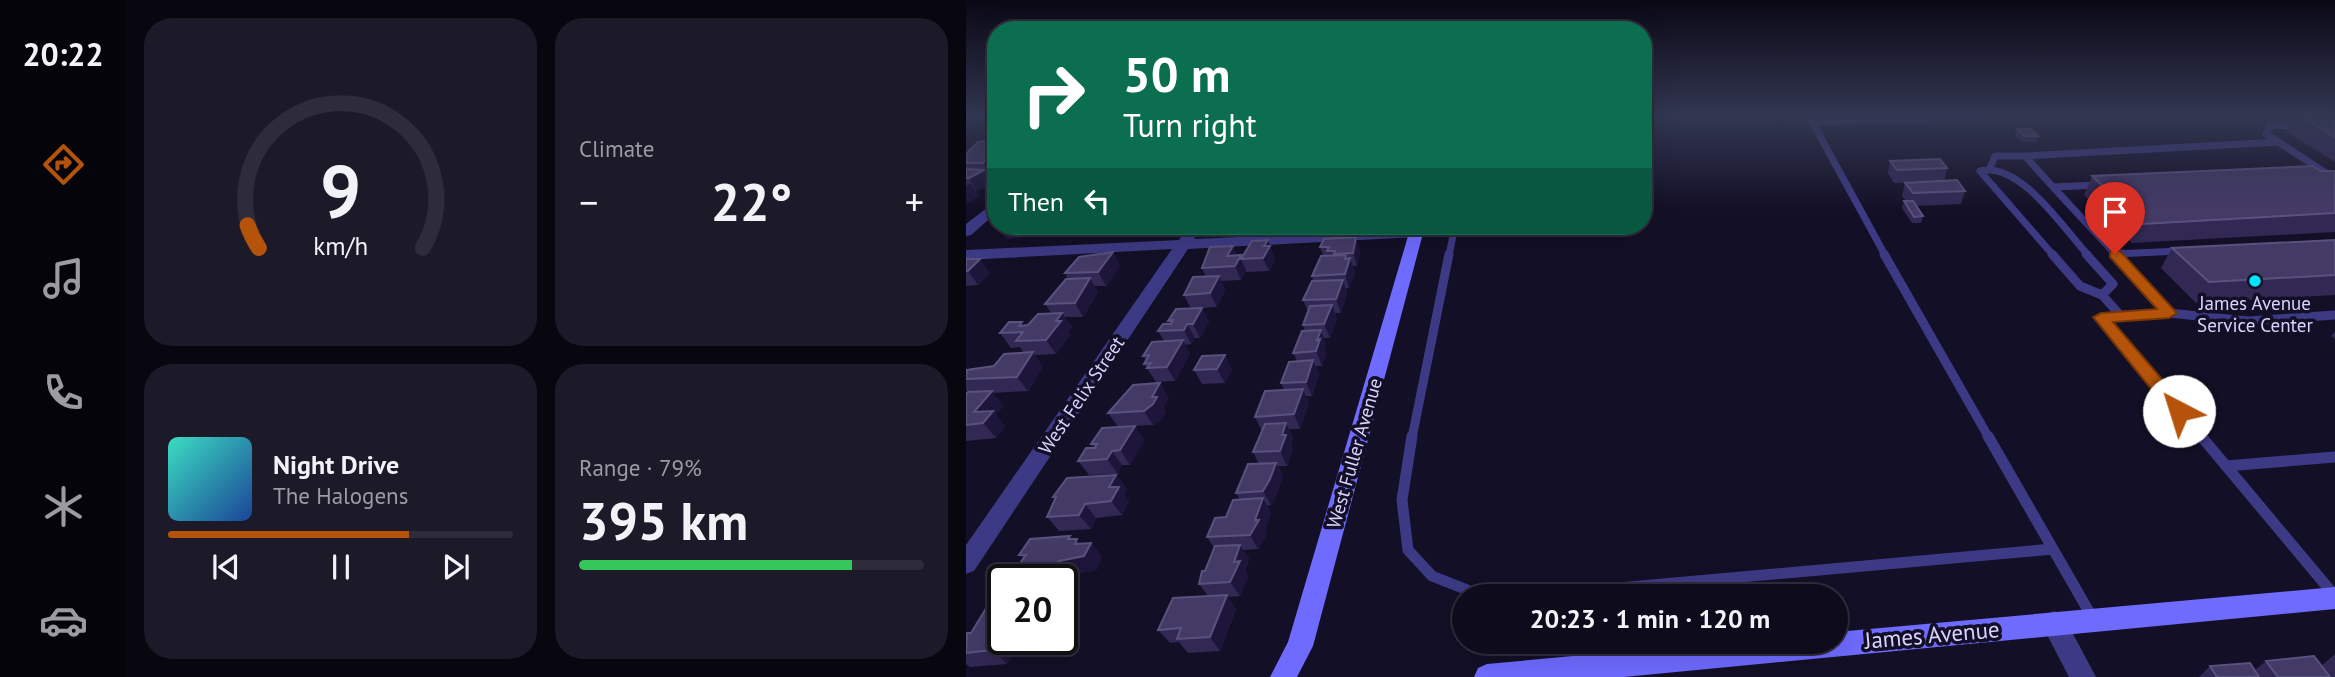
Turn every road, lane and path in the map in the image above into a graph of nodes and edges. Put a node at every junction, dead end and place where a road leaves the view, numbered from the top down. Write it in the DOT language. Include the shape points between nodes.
graph roads {
  1 [pos="1825,148"];
  2 [pos="2178,148"];
  3 [pos="2287,148"];
  4 [pos="2025,156"];
  5 [pos="1990,168"];
  6 [pos="2315,176"];
  7 [pos="2108,185"];
  8 [pos="2053,187"];
  9 [pos="987,213"];
  10 [pos="966,232"];
  11 [pos="1190,235"];
  12 [pos="1324,235"];
  13 [pos="1415,235"];
  14 [pos="1453,235"];
  15 [pos="1184,244"];
  16 [pos="2194,250"];
  17 [pos="2115,254"];
  18 [pos="966,256"];
  19 [pos="2102,295"];
  20 [pos="2169,313"];
  21 [pos="2335,315"];
  22 [pos="2121,316"];
  23 [pos="2335,457"];
  24 [pos="2226,466"];
  25 [pos="2053,549"];
  26 [pos="966,564"];
  27 [pos="2335,597"];
  28 [pos="2093,620"];
  29 [pos="2054,624"];
  30 [pos="1283,677"];
  31 [pos="1487,677"];
  32 [pos="2083,677"];
  1 -- 25 [label="lane"];
  2 -- 4 [label="lane"];
  3 -- 6 [label="lane" via="2329,175"];
  4 -- 5 [label="lane" via="1995,156"];
  4 -- 8 [label="lane"];
  5 -- 19 [label="lane" via="1980,171 2080,286"];
  5 -- 19 [label="lane" via="2008,172 2024,184 2113,284"];
  7 -- 8 [label="lane"];
  8 -- 17 [label="lane"];
  9 -- 10 [label="street"];
  11 -- 15 [label="street, West Felix Street"];
  12 -- 15 [label="street"];
  13 -- 30 [label="main road, West Fuller Avenue" via="1300,646"];
  14 -- 25 [label="lane" via="1402,500 1408,550 1432,576 1475,593 1530,596"];
  15 -- 18 [label="street"];
  15 -- 26 [label="street, West Felix Street"];
  16 -- 17 [label="lane"];
  17 -- 20 [label="lane"];
  19 -- 22 [label="lane"];
  20 -- 21 [label="lane" via="2248,321"];
  20 -- 22 [label="lane"];
  22 -- 24 [label="lane" via="2101,317"];
  23 -- 24 [label="lane"];
  24 -- 27 [label="lane"];
  25 -- 28 [label="lane"];
  27 -- 28 [label="main road, James Avenue"];
  28 -- 29 [label="main road, James Avenue"];
  29 -- 31 [label="main road, James Avenue"];
  29 -- 32 [label="street"];
}
